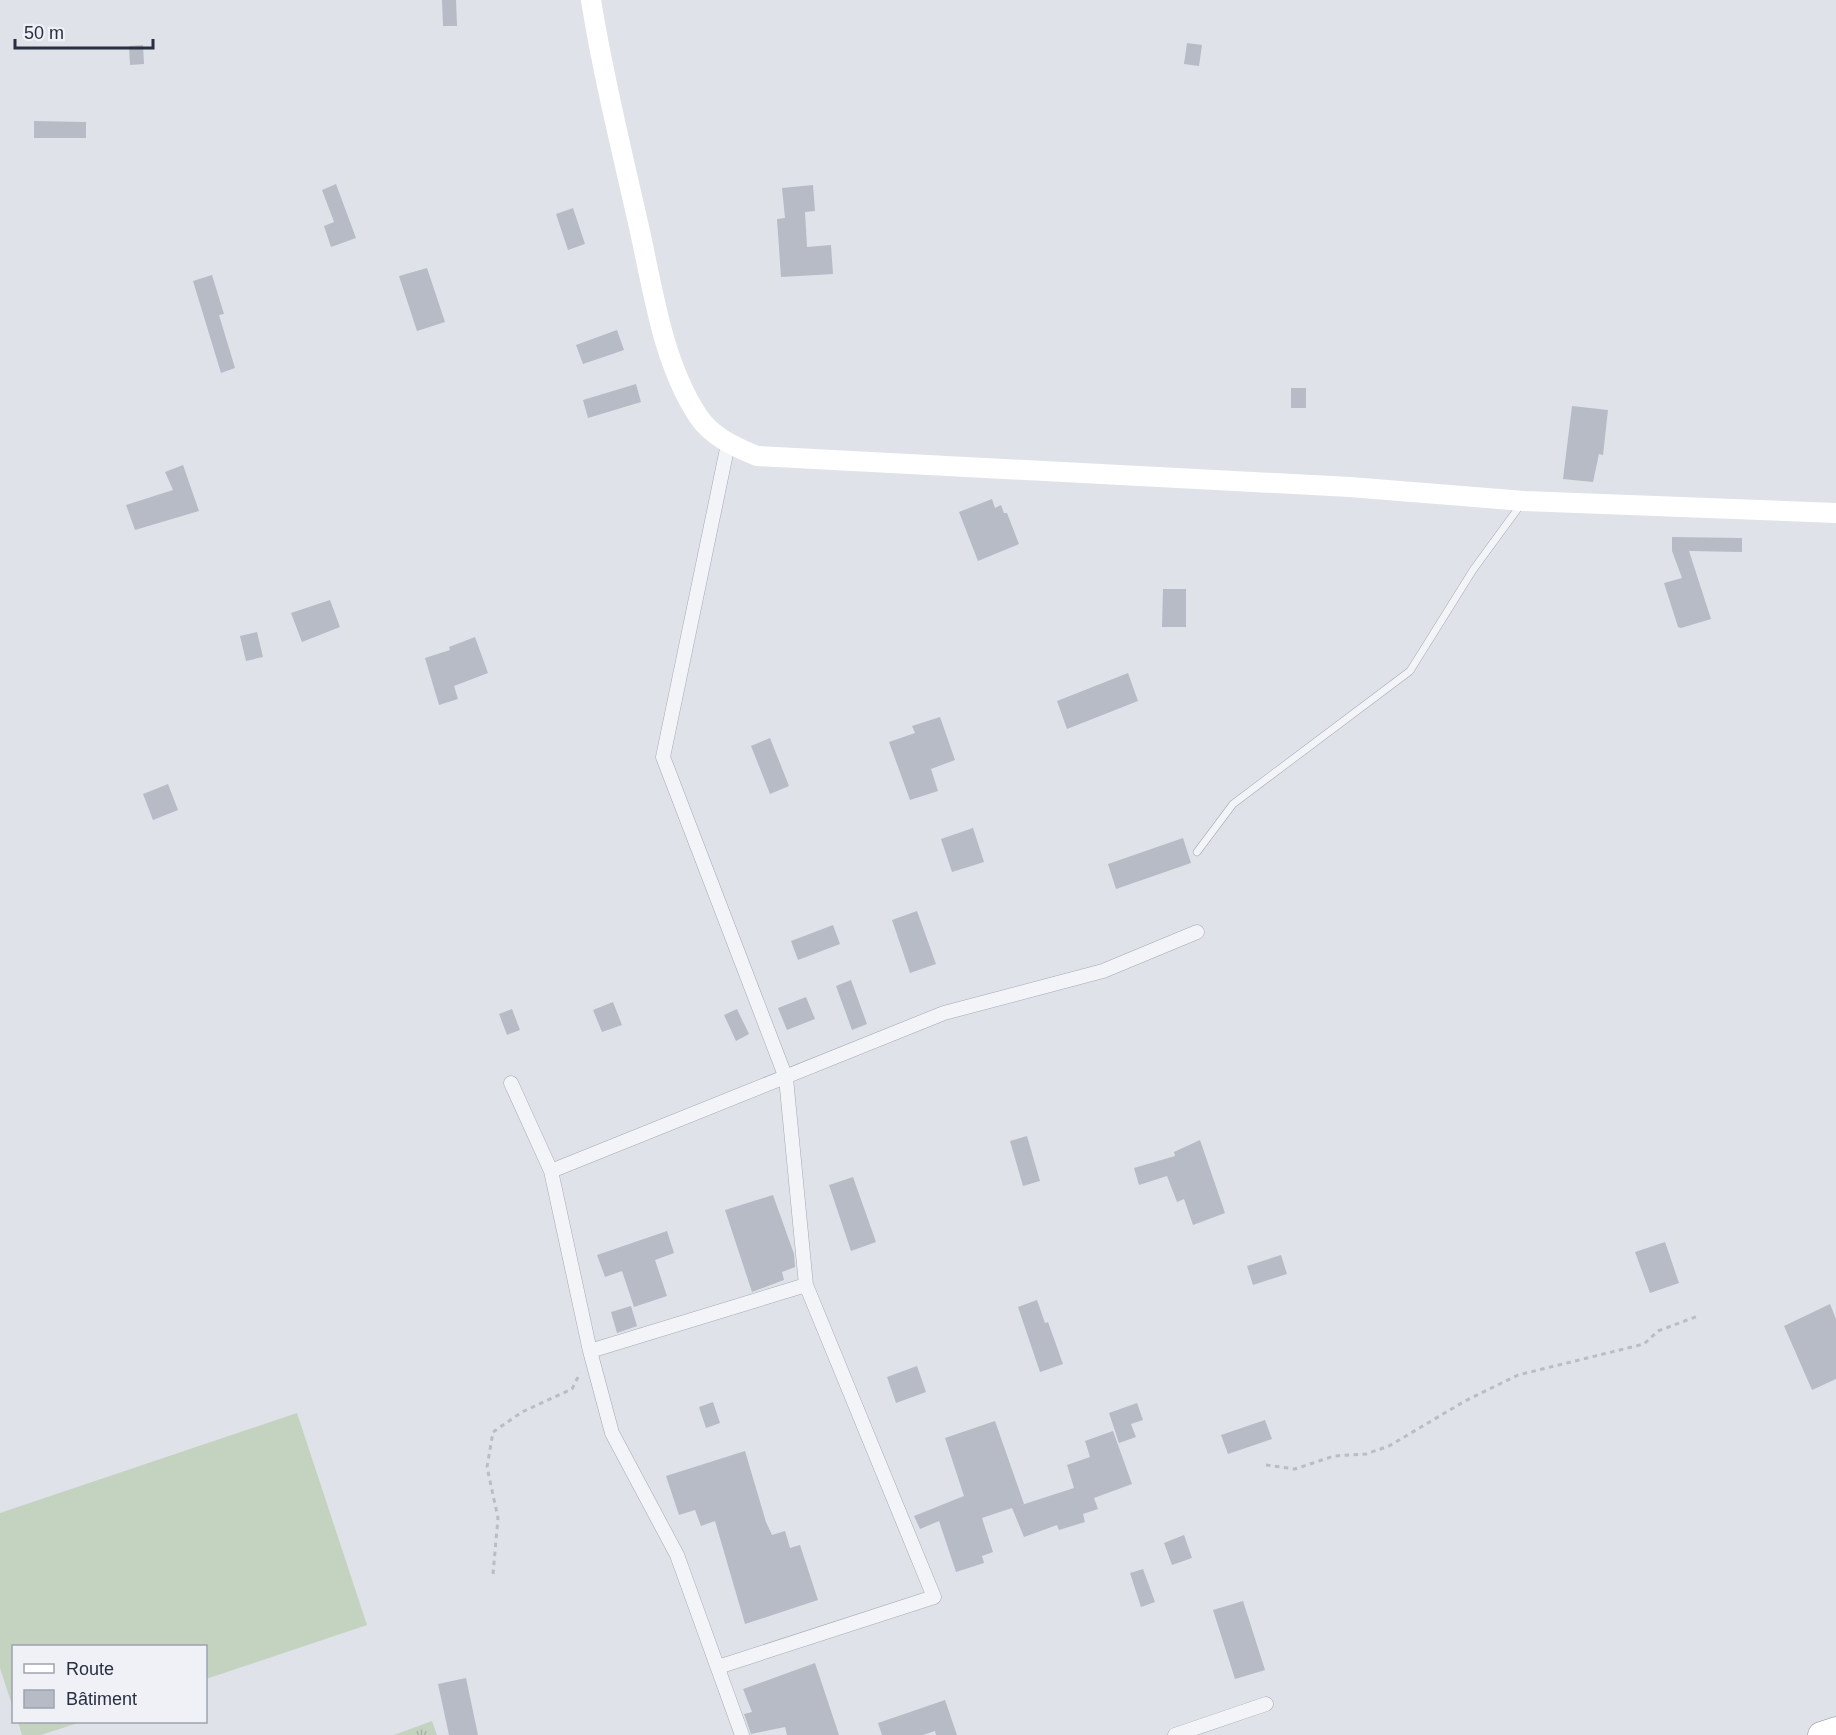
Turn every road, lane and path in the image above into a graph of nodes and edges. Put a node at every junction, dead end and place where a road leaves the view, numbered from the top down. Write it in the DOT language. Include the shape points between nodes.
graph roads {
  1 [pos="591,0"];
  2 [pos="728,444"];
  3 [pos="1524,501"];
  4 [pos="1836,513"];
  5 [pos="1197,852"];
  6 [pos="1197,933"];
  7 [pos="786,1078"];
  8 [pos="511,1083"];
  9 [pos="551,1171"];
  10 [pos="806,1285"];
  11 [pos="1698,1316"];
  12 [pos="590,1351"];
  13 [pos="1266,1465"];
  14 [pos="493,1574"];
  15 [pos="718,1667"];
  16 [pos="1266,1704"];
  17 [pos="1836,1730"];
  18 [pos="741,1735"];
  19 [pos="1176,1735"];
  20 [pos="1821,1735"];
  1 -- 2 [label="street" via="654,294 678,379 700,418"];
  2 -- 3 [label="street" via="757,456 1338,486"];
  2 -- 7 [label="street" via="663,757"];
  3 -- 4 [label="street"];
  3 -- 5 [label="lane" via="1473,570 1410,671 1233,804"];
  6 -- 7 [label="street" via="1103,971 944,1013"];
  7 -- 9 [label="street"];
  7 -- 10 [label="street"];
  8 -- 9 [label="street"];
  9 -- 12 [label="street"];
  10 -- 12 [label="street"];
  10 -- 15 [label="street" via="934,1597"];
  11 -- 13 [label="path" via="1658,1331 1644,1344 1518,1375 1389,1446 1366,1454 1334,1456 1295,1468"];
  12 -- 14 [label="path" via="572,1389 493,1432 487,1467 498,1518"];
  12 -- 15 [label="street" via="612,1433 677,1555"];
  15 -- 18 [label="street"];
  16 -- 19 [label="street"];
  17 -- 20 [label="highway"];
}
